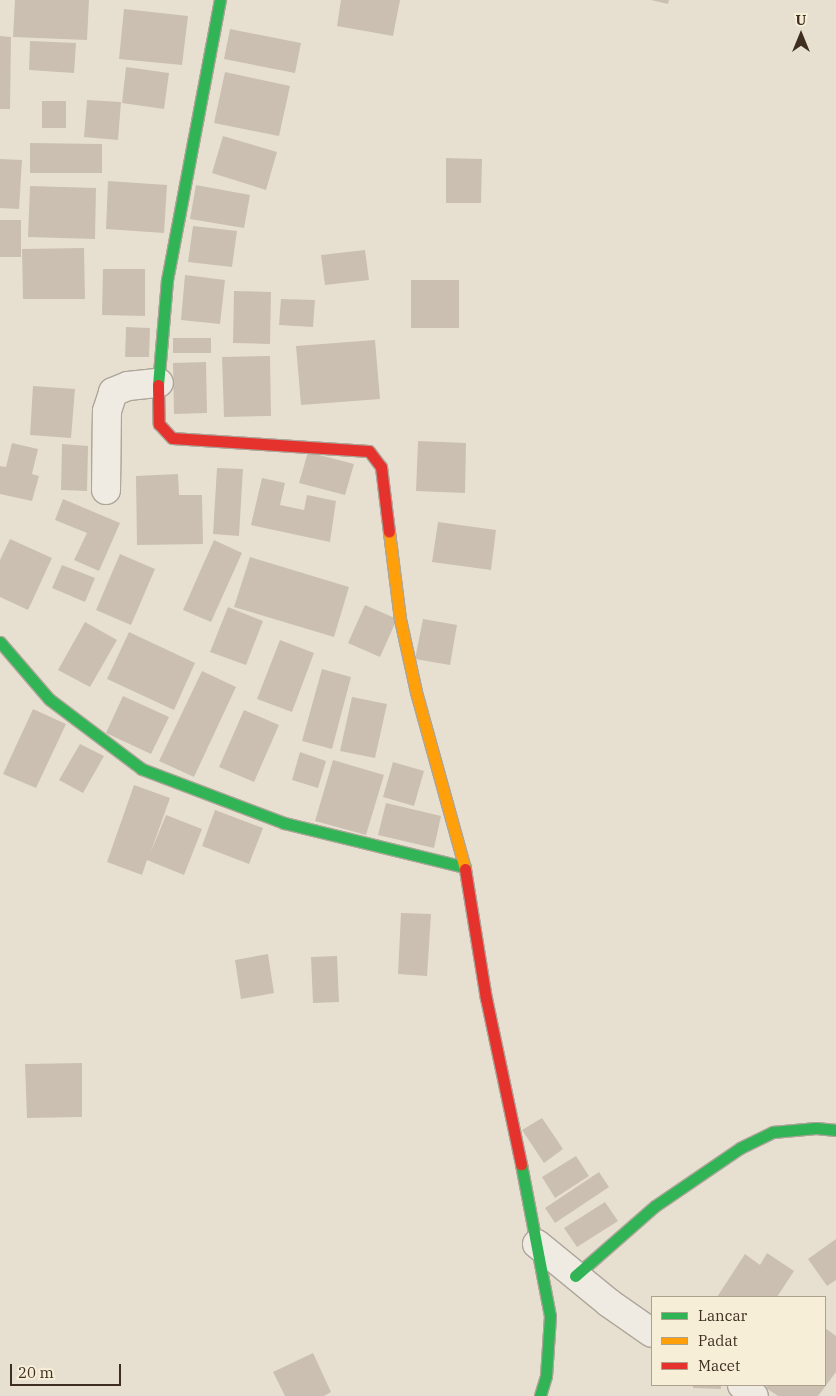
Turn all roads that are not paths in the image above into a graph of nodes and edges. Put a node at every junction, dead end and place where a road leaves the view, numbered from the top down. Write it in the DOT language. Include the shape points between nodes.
graph roads {
  1 [pos="220,0"];
  2 [pos="159,383"];
  3 [pos="106,490"];
  4 [pos="0,642"];
  5 [pos="465,867"];
  6 [pos="836,1130"];
  7 [pos="537,1244"];
  8 [pos="575,1276"];
  9 [pos="651,1332"];
  10 [pos="743,1386"];
  11 [pos="540,1396"];
  12 [pos="754,1396"];
  1 -- 2 [label="street" via="167,280"];
  2 -- 3 [label="street" via="128,386 113,392 107,411"];
  2 -- 5 [label="street" via="159,424 172,438 357,448 369,451 382,467 400,619 416,692"];
  4 -- 5 [label="street" via="49,699 142,769 284,823"];
  5 -- 7 [label="street" via="486,998"];
  6 -- 8 [label="street" via="816,1128 773,1132 740,1148 655,1206"];
  7 -- 8 [label="street"];
  7 -- 11 [label="street" via="550,1316 546,1376"];
  8 -- 9 [label="street"];
  10 -- 12 [label="street"];
}
